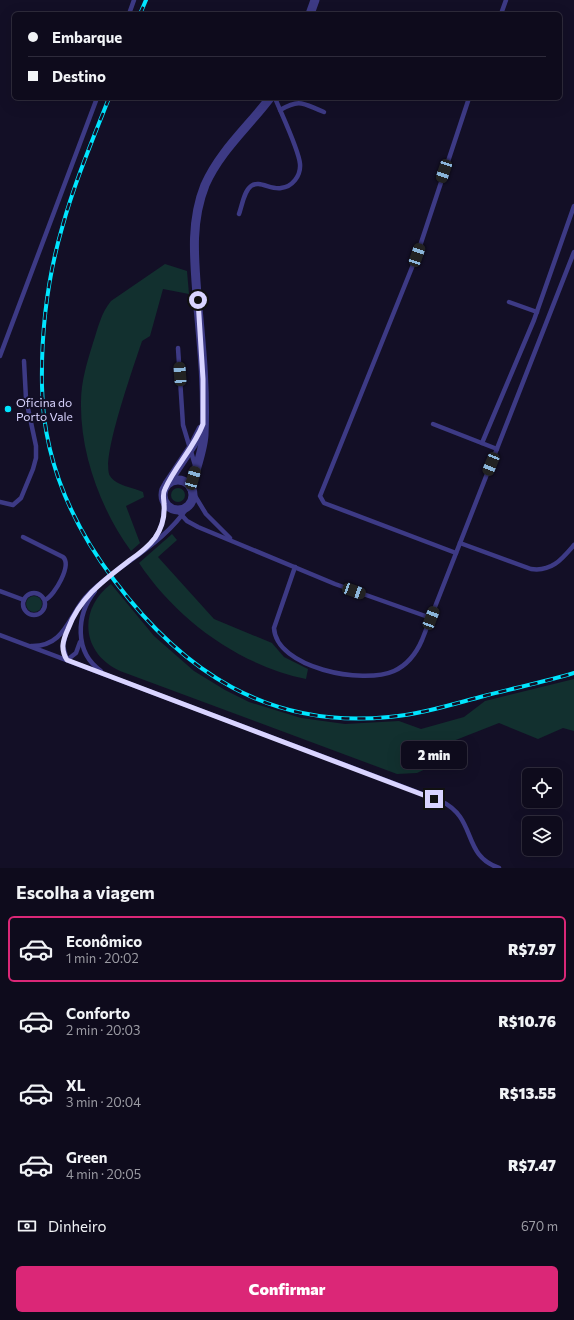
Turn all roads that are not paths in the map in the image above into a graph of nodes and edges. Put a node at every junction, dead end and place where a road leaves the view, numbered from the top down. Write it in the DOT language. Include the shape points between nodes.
graph roads {
  1 [pos="134,0"];
  2 [pos="315,0"];
  3 [pos="506,0"];
  4 [pos="130,12"];
  5 [pos="311,12"];
  6 [pos="502,12"];
  7 [pos="96,100"];
  8 [pos="268,100"];
  9 [pos="276,100"];
  10 [pos="468,100"];
  11 [pos="280,110"];
  12 [pos="324,112"];
  13 [pos="574,206"];
  14 [pos="239,214"];
  15 [pos="574,252"];
  16 [pos="509,302"];
  17 [pos="537,312"];
  18 [pos="178,348"];
  19 [pos="0,356"];
  20 [pos="24,361"];
  21 [pos="203,424"];
  22 [pos="433,424"];
  23 [pos="482,443"];
  24 [pos="497,449"];
  25 [pos="190,450"];
  26 [pos="196,469"];
  27 [pos="167,485"];
  28 [pos="192,490"];
  29 [pos="163,496"];
  30 [pos="0,502"];
  31 [pos="179,513"];
  32 [pos="23,537"];
  33 [pos="236,543"];
  34 [pos="460,544"];
  35 [pos="574,545"];
  36 [pos="143,550"];
  37 [pos="456,553"];
  38 [pos="295,567"];
  39 [pos="103,582"];
  40 [pos="0,591"];
  41 [pos="24,600"];
  42 [pos="45,600"];
  43 [pos="431,618"];
  44 [pos="70,622"];
  45 [pos="0,635"];
  46 [pos="80,641"];
  47 [pos="27,645"];
  48 [pos="67,660"];
  49 [pos="111,677"];
  50 [pos="499,868"];
  1 -- 4 [label="lane"];
  2 -- 5 [label="street"];
  3 -- 6 [label="lane"];
  7 -- 19 [label="lane"];
  8 -- 21 [label="street" via="218,162 206,185 196,218 193,240 202,361"];
  9 -- 11 [label="lane"];
  10 -- 37 [label="lane" via="417,255 320,496 324,503"];
  11 -- 12 [label="lane" via="300,102"];
  11 -- 14 [label="lane" via="299,159 298,175 293,183 284,188 276,189 257,184 252,186"];
  13 -- 17 [label="lane"];
  15 -- 24 [label="lane"];
  16 -- 17 [label="lane"];
  17 -- 23 [label="lane"];
  18 -- 25 [label="lane" via="183,425"];
  20 -- 30 [label="lane" via="26,399 36,446 36,458 19,500 12,505"];
  21 -- 25 [label="street"];
  21 -- 26 [label="street" via="203,442"];
  22 -- 23 [label="lane"];
  23 -- 24 [label="lane"];
  24 -- 34 [label="lane"];
  25 -- 26 [label="lane"];
  25 -- 27 [label="street"];
  26 -- 28 [label="street"];
  27 -- 28 [label="street" via="177,480 185,482"];
  27 -- 29 [label="street"];
  28 -- 31 [label="street" via="190,503"];
  28 -- 33 [label="lane" via="212,522"];
  29 -- 31 [label="street" via="169,507"];
  29 -- 36 [label="lane" via="165,509 161,527 155,538"];
  31 -- 33 [label="lane" via="198,527"];
  31 -- 36 [label="lane" via="165,534"];
  32 -- 42 [label="lane" via="67,560 67,566 54,592"];
  33 -- 38 [label="lane"];
  34 -- 35 [label="lane" via="540,570 555,565"];
  34 -- 37 [label="lane"];
  36 -- 39 [label="lane"];
  37 -- 43 [label="lane"];
  38 -- 43 [label="lane"];
  38 -- 43 [label="lane" via="274,623 274,633 284,650 315,666 336,673 360,676 378,676 393,672 406,664 415,654"];
  39 -- 44 [label="lane" via="81,602"];
  39 -- 46 [label="lane" via="92,594 85,608"];
  40 -- 41 [label="lane"];
  41 -- 42 [label="lane" via="28,594 34,593"];
  41 -- 42 [label="lane" via="24,609 33,616 44,611"];
  44 -- 47 [label="lane" via="65,631 54,640 41,645"];
  44 -- 48 [label="lane" via="63,642"];
  45 -- 47 [label="lane"];
  46 -- 48 [label="lane" via="76,653"];
  46 -- 49 [label="lane" via="91,662"];
  47 -- 48 [label="lane"];
  48 -- 49 [label="lane"];
  49 -- 50 [label="lane" via="441,801 452,807 461,817 474,848 481,857"];
}
